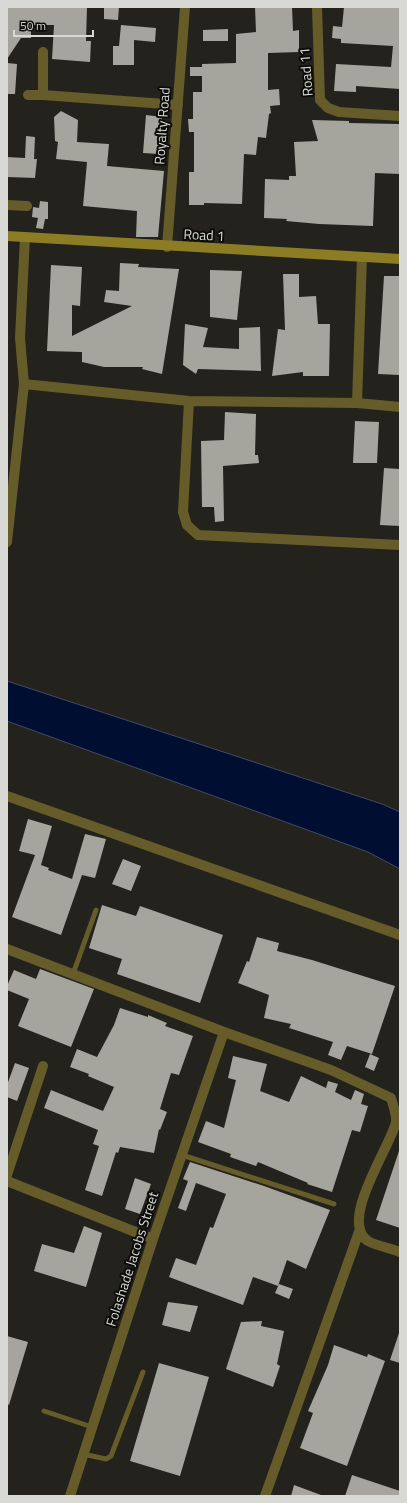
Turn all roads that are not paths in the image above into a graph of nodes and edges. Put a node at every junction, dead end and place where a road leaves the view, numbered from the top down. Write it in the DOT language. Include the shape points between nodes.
graph roads {
  1 [pos="185,7"];
  2 [pos="317,7"];
  3 [pos="43,52"];
  4 [pos="28,95"];
  5 [pos="43,95"];
  6 [pos="178,105"];
  7 [pos="400,116"];
  8 [pos="7,205"];
  9 [pos="28,206"];
  10 [pos="7,236"];
  11 [pos="25,238"];
  12 [pos="168,247"];
  13 [pos="362,257"];
  14 [pos="400,259"];
  15 [pos="24,384"];
  16 [pos="189,401"];
  17 [pos="356,403"];
  18 [pos="400,407"];
  19 [pos="7,542"];
  20 [pos="400,545"];
  21 [pos="7,796"];
  22 [pos="96,910"];
  23 [pos="400,935"];
  24 [pos="7,949"];
  25 [pos="73,974"];
  26 [pos="224,1032"];
  27 [pos="43,1066"];
  28 [pos="396,1099"];
  29 [pos="182,1155"];
  30 [pos="7,1175"];
  31 [pos="7,1181"];
  32 [pos="334,1204"];
  33 [pos="360,1229"];
  34 [pos="153,1239"];
  35 [pos="400,1252"];
  36 [pos="143,1372"];
  37 [pos="44,1410"];
  38 [pos="92,1426"];
  39 [pos="83,1454"];
  40 [pos="70,1496"];
  41 [pos="265,1496"];
  1 -- 6 [label="street, Royalty Road"];
  2 -- 7 [label="street, Road 11" via="320,100 328,108 338,112"];
  3 -- 5 [label="street"];
  4 -- 5 [label="street"];
  5 -- 6 [label="street"];
  6 -- 12 [label="street, Royalty Road"];
  8 -- 9 [label="street"];
  10 -- 11 [label="street, Road 1"];
  11 -- 12 [label="street, Road 1"];
  11 -- 15 [label="street" via="20,338"];
  12 -- 13 [label="street, Road 1"];
  13 -- 14 [label="street, Road 1"];
  13 -- 17 [label="street"];
  15 -- 16 [label="street"];
  15 -- 19 [label="street"];
  16 -- 17 [label="street"];
  16 -- 20 [label="street" via="183,512 187,525 198,534"];
  17 -- 18 [label="street"];
  21 -- 23 [label="street"];
  22 -- 25 [label="lane"];
  24 -- 25 [label="street"];
  25 -- 26 [label="street"];
  26 -- 28 [label="street" via="331,1070"];
  26 -- 29 [label="street, Folashade Jacobs Street"];
  27 -- 30 [label="street"];
  28 -- 33 [label="street" via="396,1121 369,1182 359,1216"];
  29 -- 32 [label="lane"];
  29 -- 34 [label="street, Folashade Jacobs Street"];
  31 -- 34 [label="street"];
  33 -- 35 [label="street" via="367,1240"];
  33 -- 41 [label="street"];
  34 -- 38 [label="street, Folashade Jacobs Street"];
  36 -- 39 [label="lane" via="111,1456 106,1459"];
  37 -- 38 [label="lane"];
  38 -- 39 [label="street, Folashade Jacobs Street"];
  39 -- 40 [label="street, Folashade Jacobs Street"];
}
